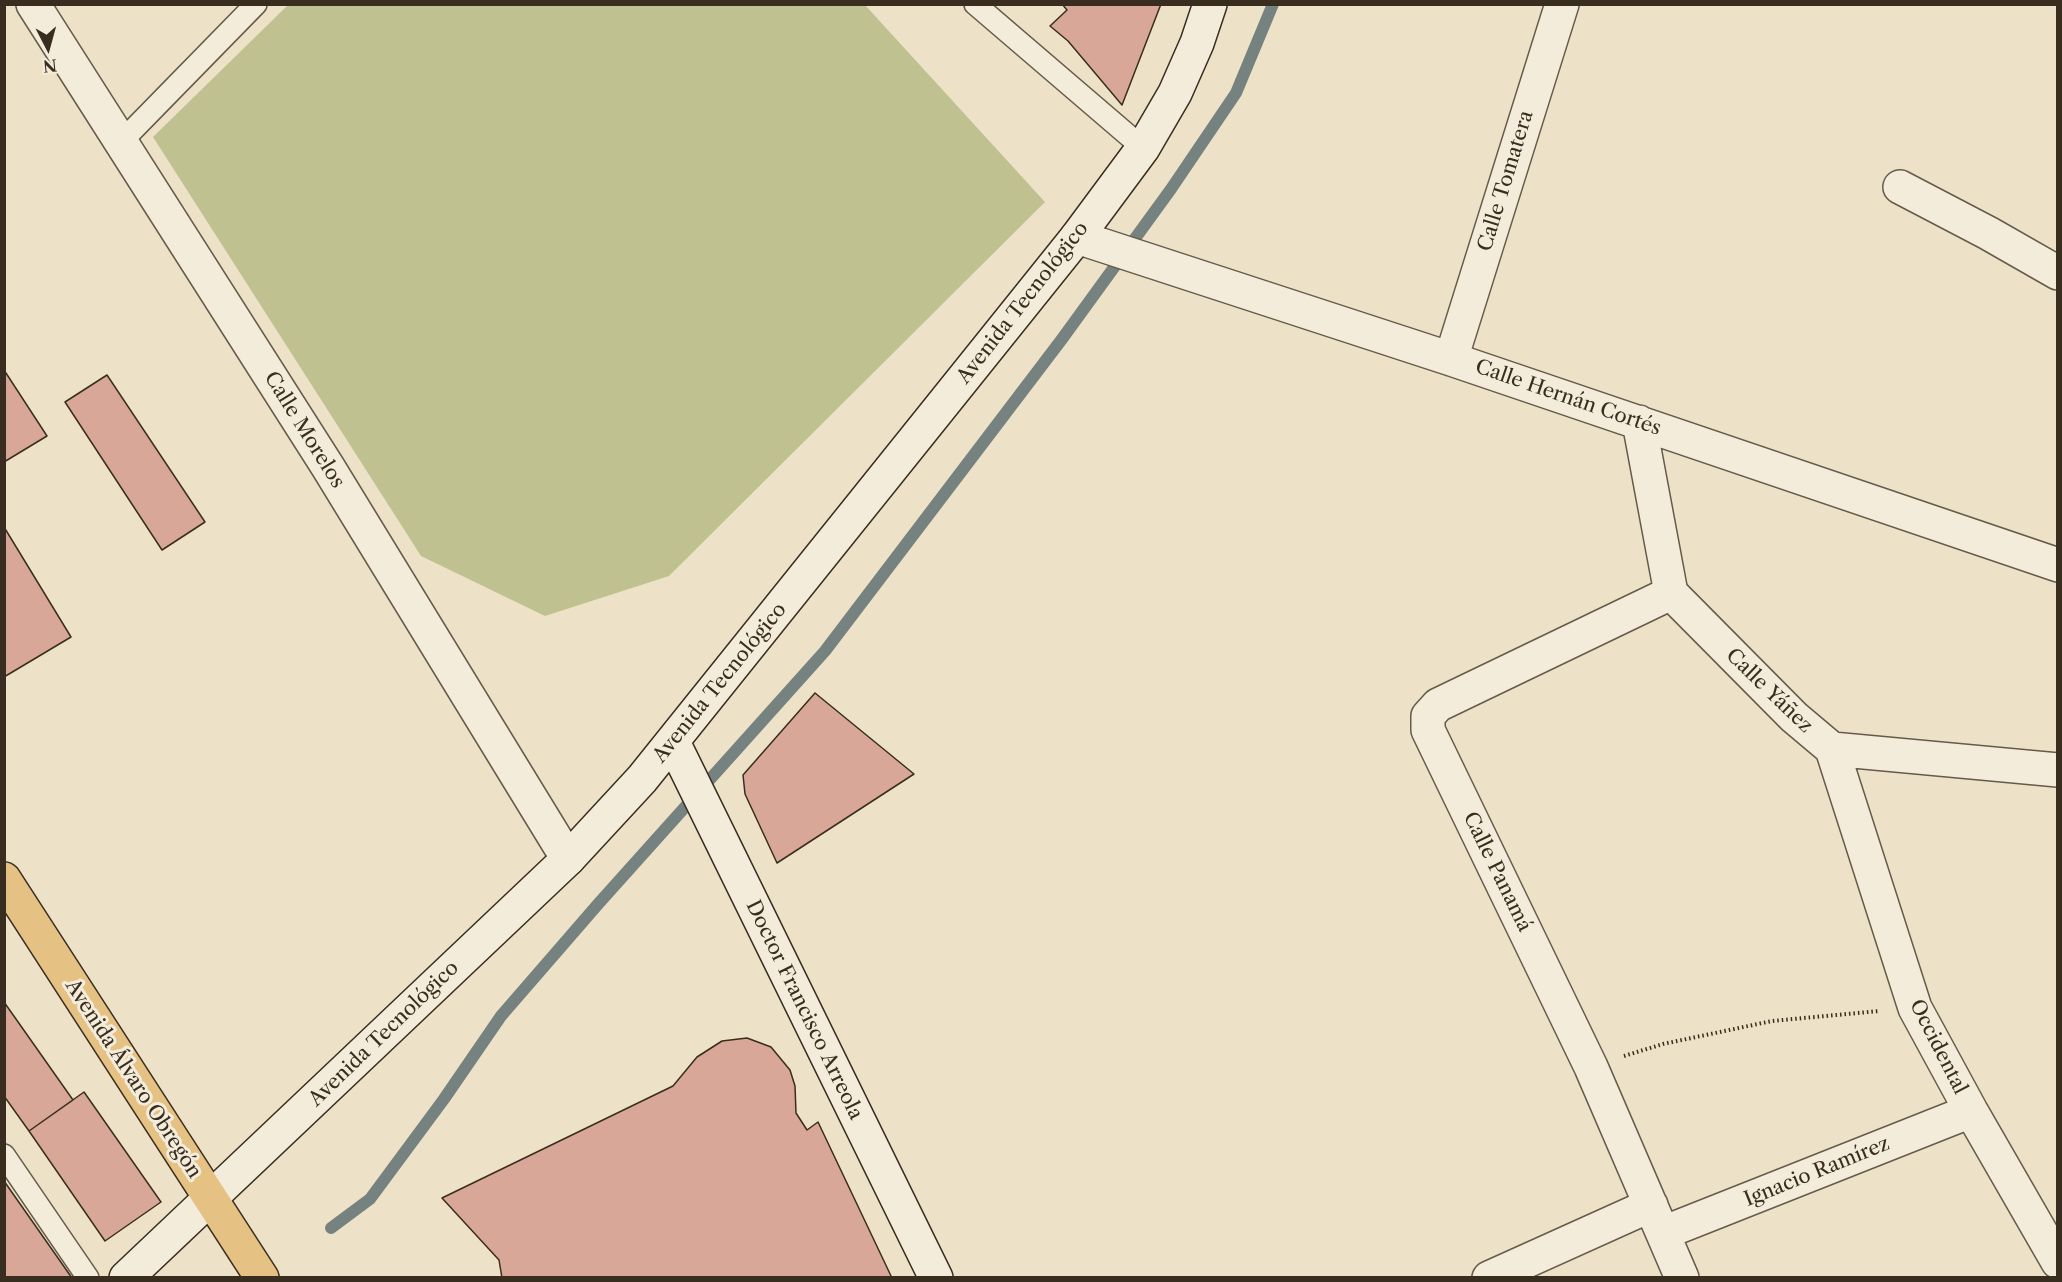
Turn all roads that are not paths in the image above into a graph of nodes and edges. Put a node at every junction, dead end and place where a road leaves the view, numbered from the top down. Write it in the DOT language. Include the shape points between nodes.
graph roads {
  1 [pos="33,4"];
  2 [pos="256,4"];
  3 [pos="975,4"];
  4 [pos="1210,4"];
  5 [pos="1562,4"];
  6 [pos="122,141"];
  7 [pos="1143,148"];
  8 [pos="1900,187"];
  9 [pos="1077,237"];
  10 [pos="2058,273"];
  11 [pos="1451,359"];
  12 [pos="1639,422"];
  13 [pos="2058,565"];
  14 [pos="1671,593"];
  15 [pos="673,742"];
  16 [pos="1832,749"];
  17 [pos="2058,770"];
  18 [pos="568,859"];
  19 [pos="4,879"];
  20 [pos="1971,1111"];
  21 [pos="4,1155"];
  22 [pos="211,1199"];
  23 [pos="1657,1219"];
  24 [pos="2056,1255"];
  25 [pos="88,1278"];
  26 [pos="126,1278"];
  27 [pos="262,1278"];
  28 [pos="936,1278"];
  29 [pos="1488,1278"];
  30 [pos="1682,1278"];
  1 -- 6 [label="street, Calle Morelos"];
  2 -- 6 [label="lane"];
  3 -- 7 [label="lane"];
  4 -- 7 [label="street, Avenida Tecnológico" via="1175,93"];
  5 -- 11 [label="street, Calle Tomatera"];
  6 -- 18 [label="street, Calle Morelos"];
  7 -- 9 [label="street, Avenida Tecnológico"];
  8 -- 10 [label="street"];
  9 -- 11 [label="street, Calle Hernán Cortés"];
  9 -- 15 [label="street, Avenida Tecnológico"];
  11 -- 12 [label="street, Calle Hernán Cortés"];
  12 -- 13 [label="street, Calle Hernán Cortés"];
  12 -- 14 [label="street"];
  14 -- 16 [label="street, Calle Yáñez" via="1794,717"];
  14 -- 23 [label="street, Calle Panamá" via="1437,705 1428,716 1428,730 1591,1067"];
  15 -- 18 [label="street, Avenida Tecnológico"];
  15 -- 28 [label="street, Doctor Francisco Arreola"];
  16 -- 17 [label="street"];
  16 -- 20 [label="street, Occidental" via="1915,1008"];
  18 -- 22 [label="street, Avenida Tecnológico"];
  19 -- 22 [label="highway, Avenida Álvaro Obregón"];
  20 -- 23 [label="street, Ignacio Ramírez"];
  20 -- 24 [label="street, Occidental"];
  21 -- 25 [label="lane"];
  22 -- 26 [label="street, Avenida Tecnológico"];
  22 -- 27 [label="highway, Avenida Álvaro Obregón"];
  23 -- 29 [label="street, Ignacio Ramírez"];
  23 -- 30 [label="street, Calle Panamá"];
}
